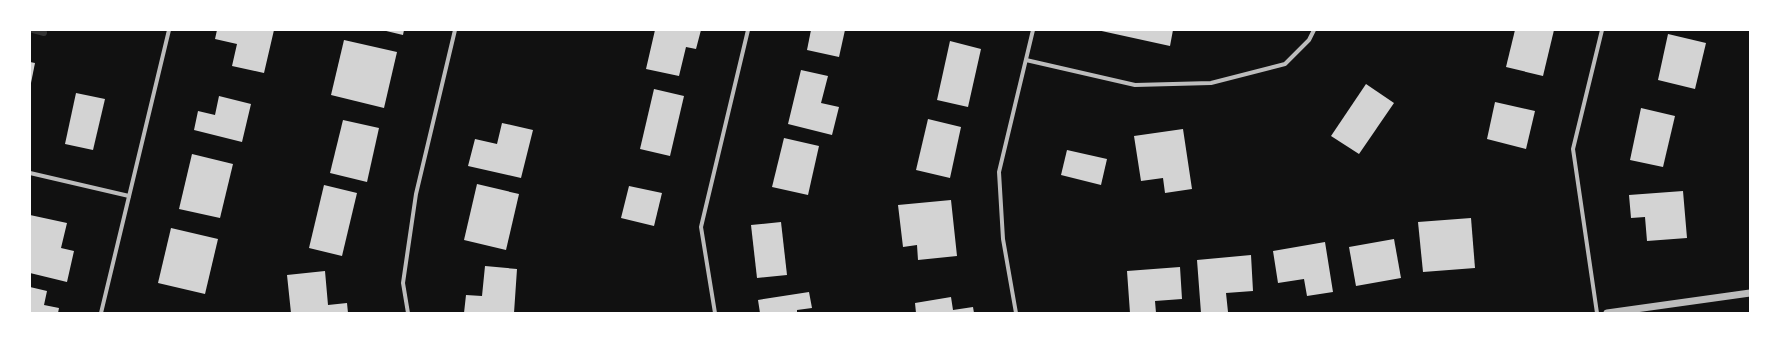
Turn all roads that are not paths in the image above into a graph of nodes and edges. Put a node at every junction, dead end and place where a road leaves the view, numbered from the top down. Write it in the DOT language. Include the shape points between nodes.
graph roads {
  1 [pos="169,30"];
  2 [pos="455,30"];
  3 [pos="748,30"];
  4 [pos="1033,30"];
  5 [pos="1314,30"];
  6 [pos="1602,30"];
  7 [pos="1026,60"];
  8 [pos="30,174"];
  9 [pos="129,196"];
  10 [pos="1750,293"];
  11 [pos="101,313"];
  12 [pos="408,313"];
  13 [pos="715,313"];
  14 [pos="1016,313"];
  15 [pos="1597,313"];
  16 [pos="1607,313"];
  1 -- 9 [label="street"];
  2 -- 12 [label="street" via="416,194 403,283"];
  3 -- 13 [label="street" via="701,227"];
  4 -- 7 [label="street"];
  5 -- 7 [label="street" via="1309,40 1285,64 1211,83 1135,85"];
  6 -- 15 [label="street" via="1573,149"];
  7 -- 14 [label="street" via="999,172 1003,239"];
  8 -- 9 [label="street"];
  9 -- 11 [label="street"];
  10 -- 16 [label="street"];
}
